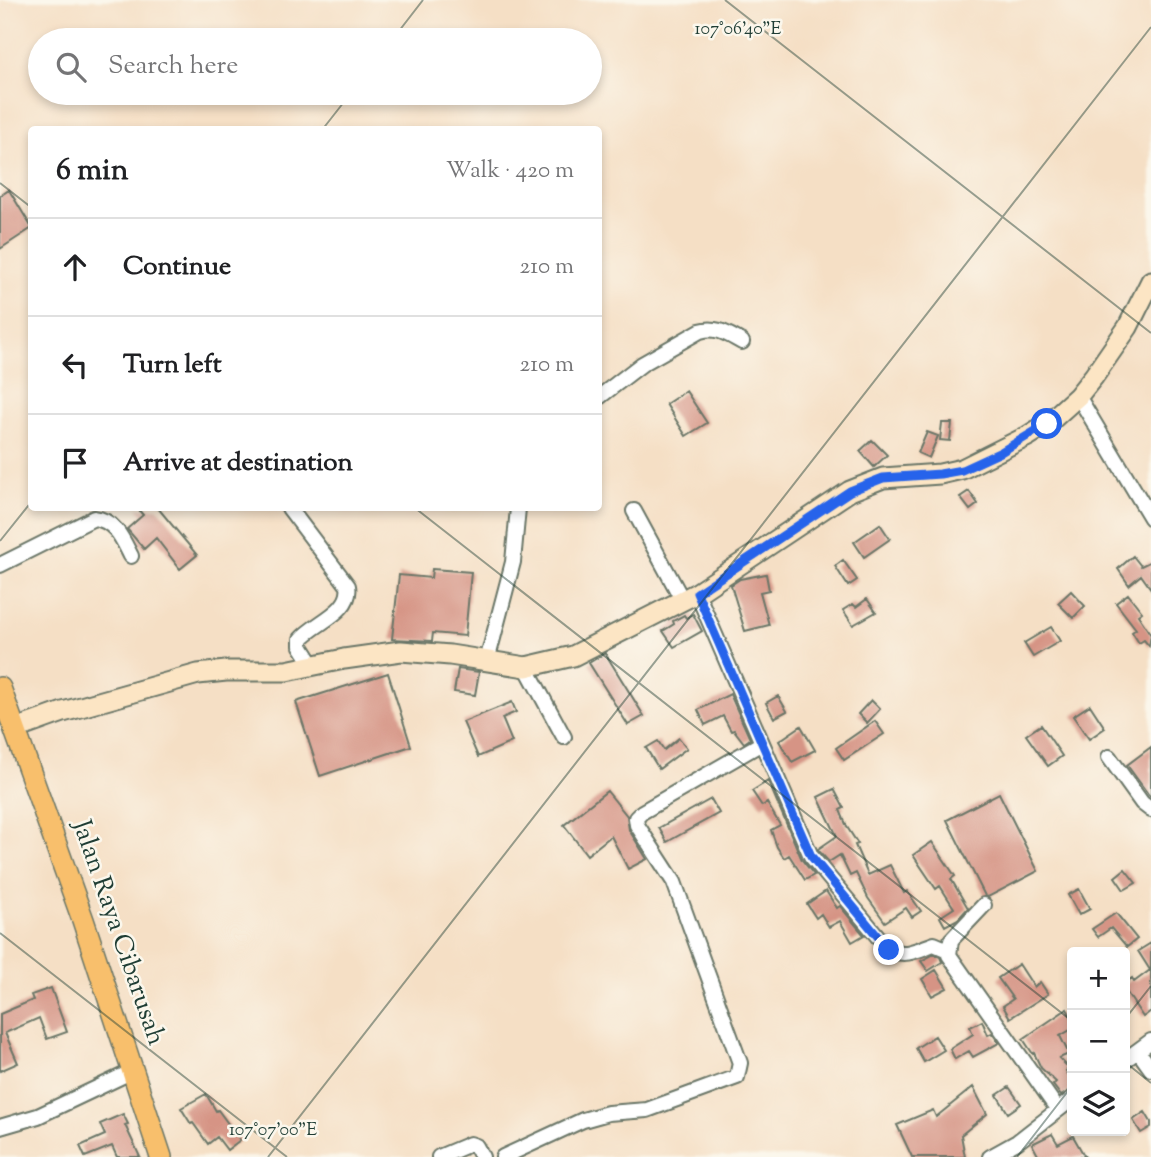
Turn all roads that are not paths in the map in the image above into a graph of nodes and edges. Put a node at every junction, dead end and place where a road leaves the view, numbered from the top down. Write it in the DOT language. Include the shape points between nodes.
graph roads {
  1 [pos="1151,281"];
  2 [pos="741,342"];
  3 [pos="602,395"];
  4 [pos="1078,396"];
  5 [pos="634,510"];
  6 [pos="291,511"];
  7 [pos="518,511"];
  8 [pos="1151,518"];
  9 [pos="131,556"];
  10 [pos="0,565"];
  11 [pos="690,597"];
  12 [pos="486,661"];
  13 [pos="313,665"];
  14 [pos="526,667"];
  15 [pos="0,688"];
  16 [pos="16,729"];
  17 [pos="564,737"];
  18 [pos="762,743"];
  19 [pos="1109,757"];
  20 [pos="1151,810"];
  21 [pos="984,905"];
  22 [pos="948,950"];
  23 [pos="1151,1041"];
  24 [pos="1138,1051"];
  25 [pos="1130,1057"];
  26 [pos="1151,1069"];
  27 [pos="134,1071"];
  28 [pos="1067,1103"];
  29 [pos="1058,1110"];
  30 [pos="0,1128"];
  31 [pos="164,1157"];
  32 [pos="439,1157"];
  33 [pos="482,1157"];
  34 [pos="503,1157"];
  35 [pos="990,1157"];
  1 -- 4 [label="street" via="1122,336"];
  2 -- 3 [label="street" via="719,330 700,331 642,364"];
  4 -- 8 [label="street"];
  4 -- 11 [label="street" via="1047,424 979,463 947,472 883,478 850,491"];
  5 -- 11 [label="street"];
  6 -- 13 [label="street" via="349,591 345,604 301,639"];
  7 -- 12 [label="street" via="513,562"];
  9 -- 10 [label="street" via="114,527 94,519"];
  11 -- 14 [label="street" via="573,656"];
  11 -- 18 [label="street"];
  12 -- 13 [label="street" via="401,651"];
  12 -- 14 [label="street"];
  13 -- 16 [label="street" via="286,671 198,674"];
  14 -- 17 [label="street"];
  15 -- 16 [label="main road, Jalan Raya Cibarusah"];
  16 -- 27 [label="main road, Jalan Raya Cibarusah"];
  18 -- 22 [label="street" via="811,856 884,945 905,954 933,944"];
  18 -- 34 [label="street" via="636,818 674,882 740,1063 737,1077 647,1110 583,1120"];
  19 -- 20 [label="street"];
  21 -- 22 [label="street" via="951,940"];
  22 -- 29 [label="street"];
  23 -- 24 [label="street"];
  24 -- 25 [label="street"];
  24 -- 26 [label="street"];
  27 -- 30 [label="street" via="38,1116"];
  27 -- 31 [label="main road, Jalan Raya Cibarusah"];
  28 -- 29 [label="street"];
  29 -- 35 [label="street"];
  32 -- 33 [label="street" via="470,1144"];
}
